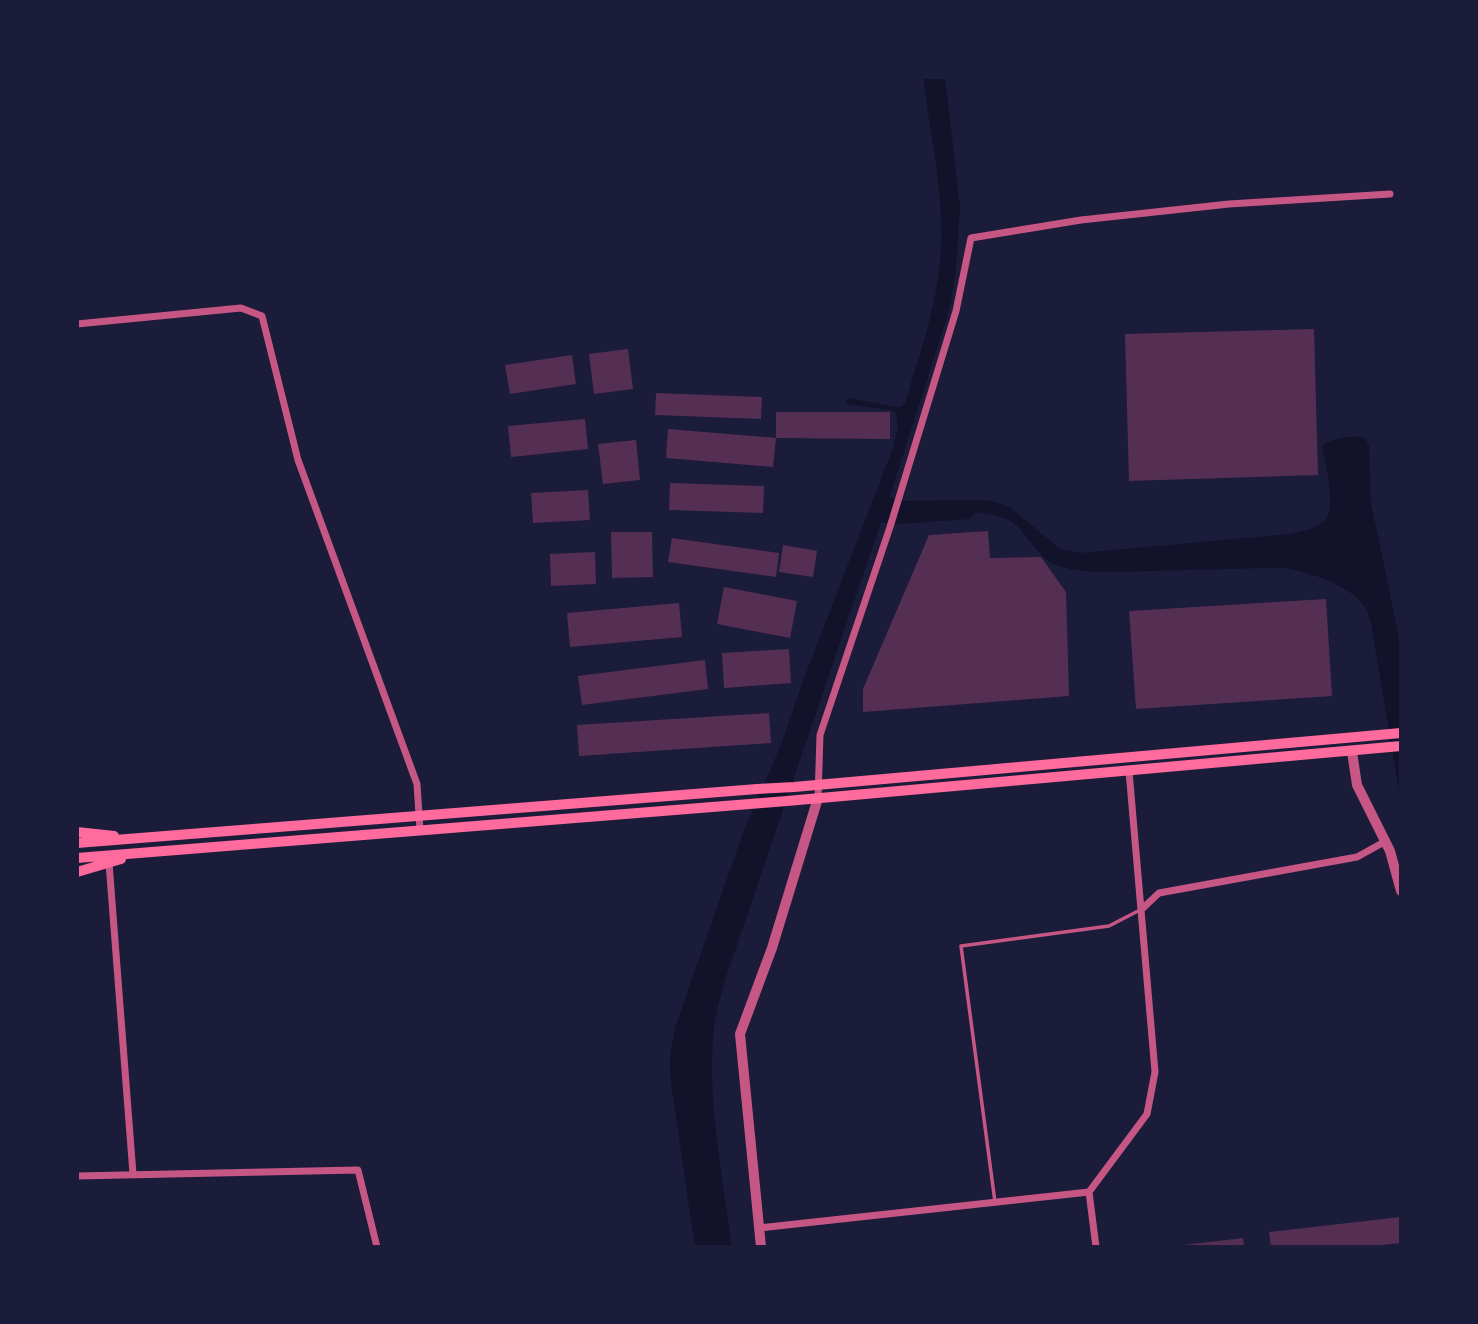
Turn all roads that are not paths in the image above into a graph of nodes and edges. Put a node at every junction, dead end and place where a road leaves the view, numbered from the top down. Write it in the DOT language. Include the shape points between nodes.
graph roads {
  1 [pos="1390,194"];
  2 [pos="77,324"];
  3 [pos="1401,733"];
  4 [pos="1401,746"];
  5 [pos="1352,752"];
  6 [pos="1129,771"];
  7 [pos="818,785"];
  8 [pos="818,798"];
  9 [pos="419,817"];
  10 [pos="420,830"];
  11 [pos="77,832"];
  12 [pos="145,839"];
  13 [pos="1386,841"];
  14 [pos="77,843"];
  15 [pos="145,852"];
  16 [pos="77,858"];
  17 [pos="109,863"];
  18 [pos="77,872"];
  19 [pos="1401,891"];
  20 [pos="1142,909"];
  21 [pos="134,1174"];
  22 [pos="77,1176"];
  23 [pos="1089,1192"];
  24 [pos="995,1202"];
  25 [pos="759,1227"];
  26 [pos="377,1247"];
  27 [pos="761,1247"];
  28 [pos="1096,1247"];
  1 -- 7 [label="street" via="1229,204 971,238 956,311 903,486 820,735"];
  2 -- 9 [label="street" via="241,308 262,316 298,460 417,784"];
  3 -- 7 [label="main road"];
  4 -- 5 [label="main road"];
  5 -- 6 [label="main road"];
  5 -- 13 [label="street" via="1357,785"];
  6 -- 8 [label="main road"];
  6 -- 20 [label="street"];
  7 -- 8 [label="street"];
  7 -- 9 [label="main road"];
  8 -- 10 [label="main road"];
  8 -- 25 [label="street" via="740,1034"];
  9 -- 10 [label="street"];
  9 -- 12 [label="main road"];
  10 -- 15 [label="main road"];
  11 -- 12 [label="main road"];
  12 -- 14 [label="main road"];
  13 -- 19 [label="street"];
  13 -- 20 [label="street" via="1357,858 1159,893"];
  15 -- 16 [label="main road"];
  15 -- 17 [label="main road"];
  17 -- 18 [label="main road"];
  17 -- 21 [label="street"];
  20 -- 23 [label="street" via="1155,1072 1147,1114"];
  20 -- 24 [label="lane" via="1109,926 961,946"];
  21 -- 22 [label="street"];
  21 -- 26 [label="street" via="358,1170"];
  23 -- 24 [label="street"];
  23 -- 28 [label="street"];
  24 -- 25 [label="street"];
  25 -- 27 [label="street"];
}
